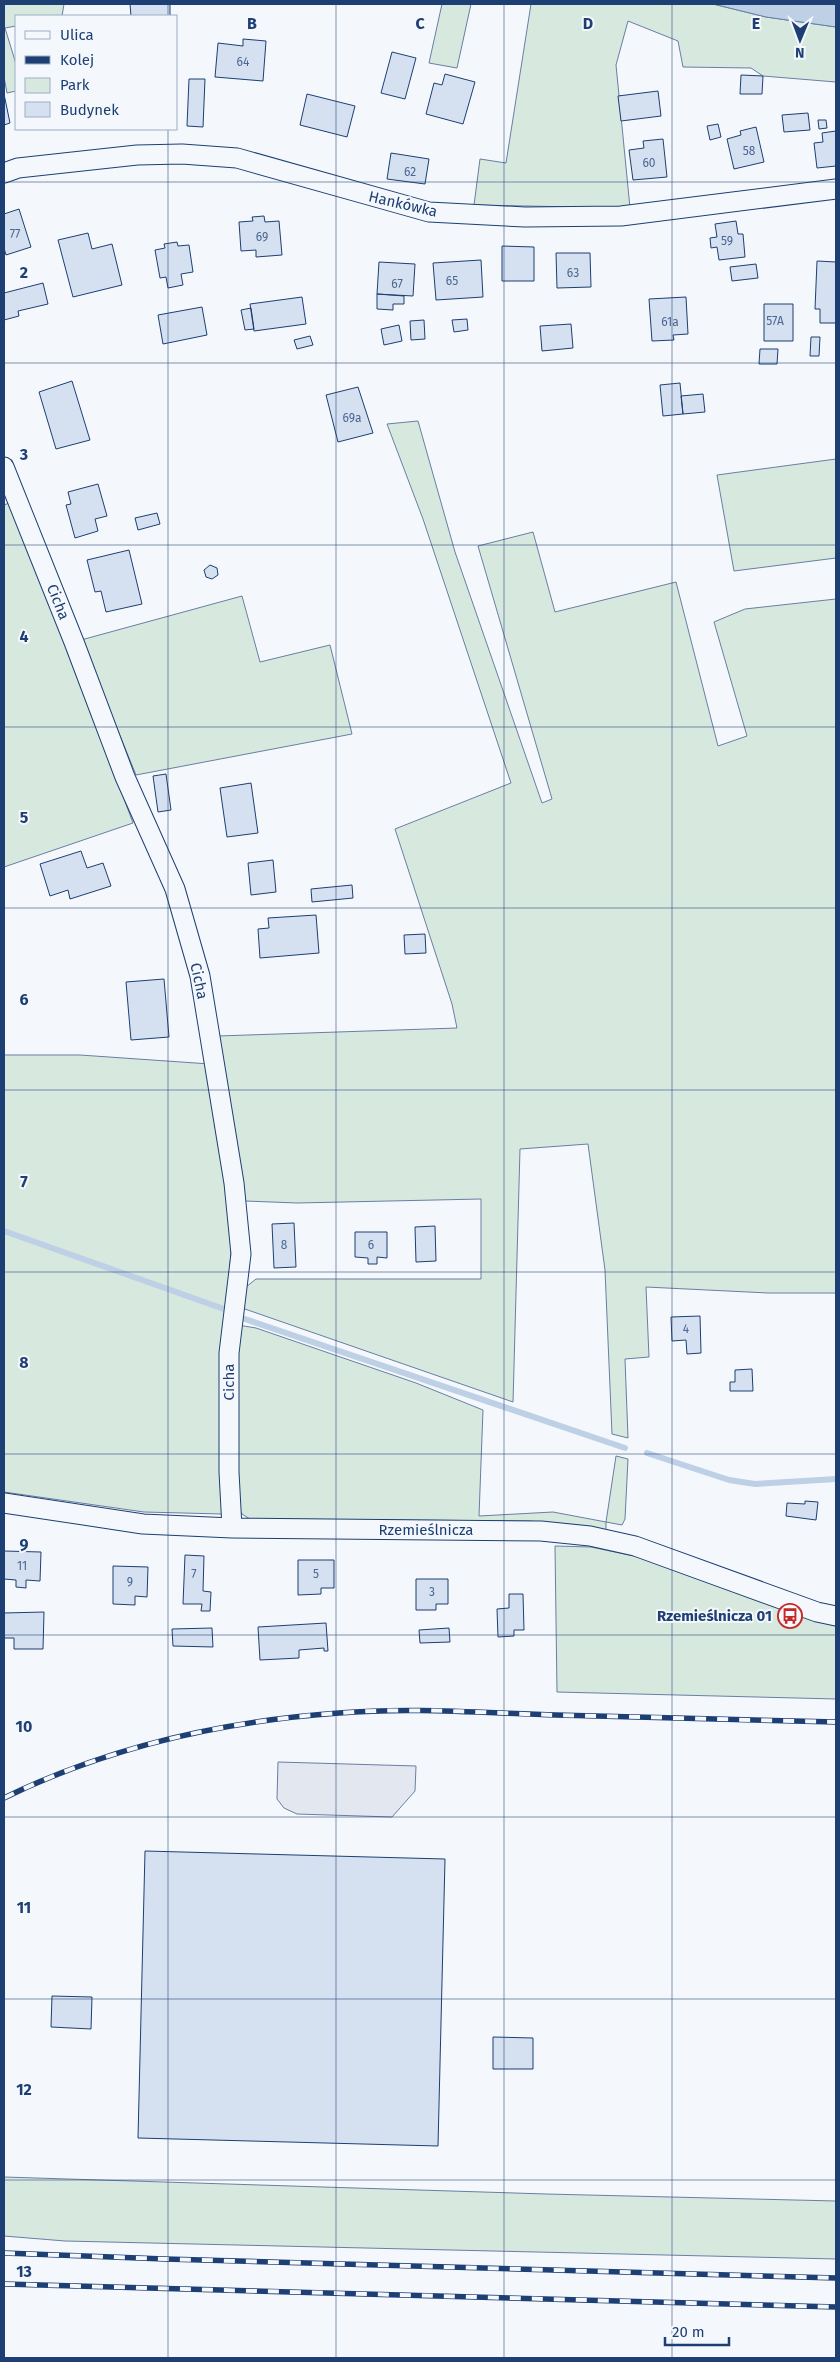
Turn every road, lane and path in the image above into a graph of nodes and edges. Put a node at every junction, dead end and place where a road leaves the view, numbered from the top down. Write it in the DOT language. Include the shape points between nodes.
graph roads {
  1 [pos="4,173"];
  2 [pos="836,189"];
  3 [pos="4,467"];
  4 [pos="4,1502"];
  5 [pos="232,1528"];
  6 [pos="836,1616"];
  1 -- 2 [label="street, Hankówka" via="18,168 137,155 237,158 428,212 525,217 621,216"];
  3 -- 5 [label="street, Cicha" via="125,777 175,889 200,976 234,1183 241,1254 229,1352"];
  4 -- 5 [label="street, Rzemieślnicza" via="143,1524"];
  5 -- 6 [label="street, Rzemieślnicza" via="541,1531 590,1536 634,1546"];
}
